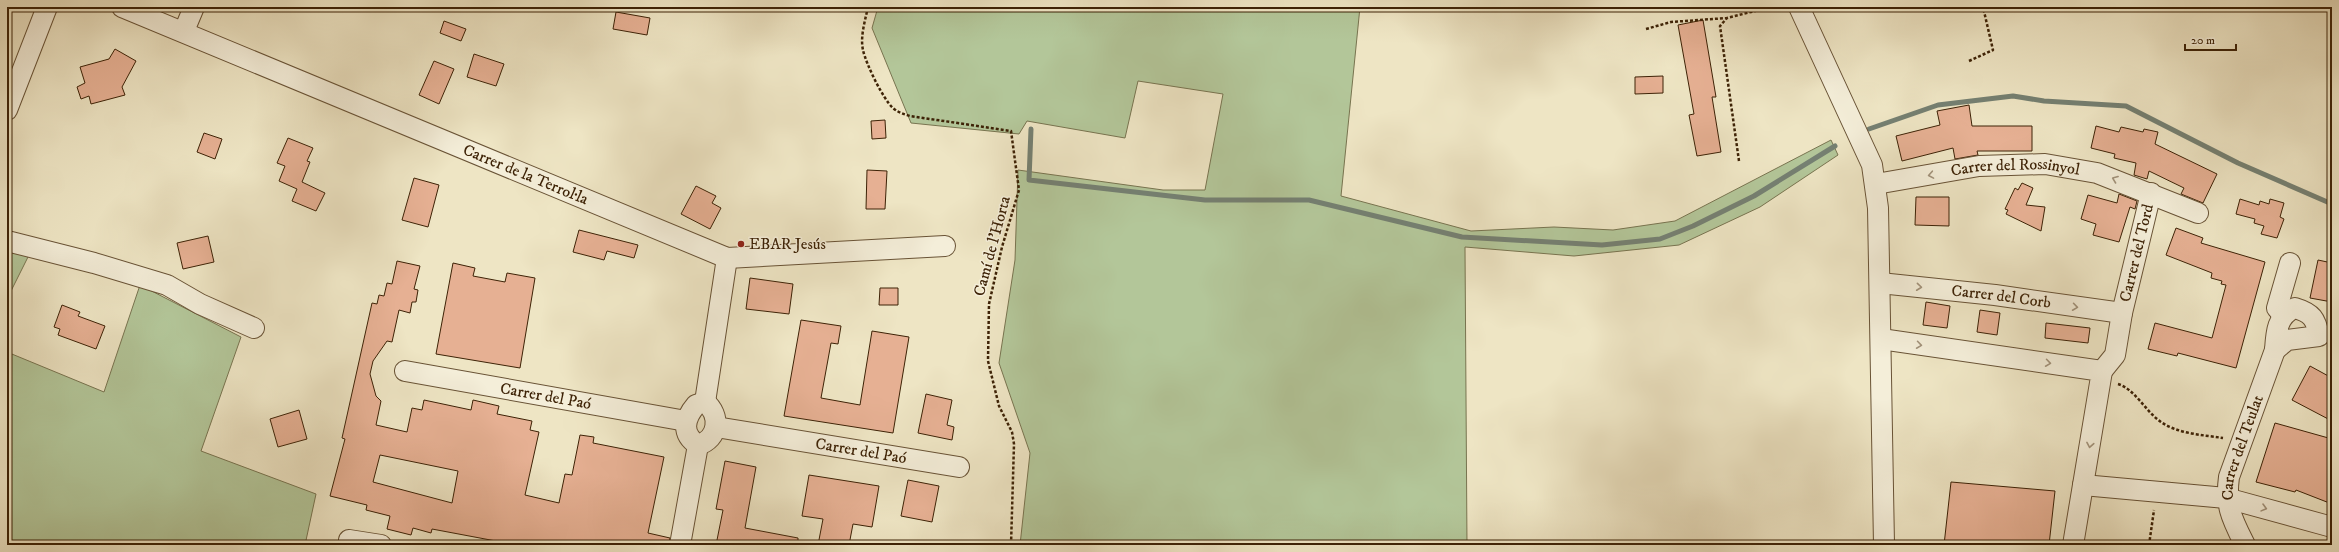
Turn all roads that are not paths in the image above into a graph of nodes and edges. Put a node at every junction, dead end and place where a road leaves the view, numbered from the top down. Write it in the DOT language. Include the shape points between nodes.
graph roads {
  1 [pos="47,7"];
  2 [pos="122,7"];
  3 [pos="194,7"];
  4 [pos="1799,7"];
  5 [pos="184,31"];
  6 [pos="7,110"];
  7 [pos="1876,184"];
  8 [pos="2151,193"];
  9 [pos="2198,213"];
  10 [pos="7,241"];
  11 [pos="945,246"];
  12 [pos="727,258"];
  13 [pos="2290,263"];
  14 [pos="1880,283"];
  15 [pos="2122,313"];
  16 [pos="2283,315"];
  17 [pos="254,328"];
  18 [pos="1881,339"];
  19 [pos="2325,340"];
  20 [pos="2275,350"];
  21 [pos="405,371"];
  22 [pos="2101,376"];
  23 [pos="705,402"];
  24 [pos="686,421"];
  25 [pos="716,427"];
  26 [pos="698,445"];
  27 [pos="958,467"];
  28 [pos="2083,485"];
  29 [pos="2226,498"];
  30 [pos="2332,526"];
  31 [pos="349,540"];
  32 [pos="1884,542"];
  33 [pos="381,545"];
  34 [pos="680,545"];
  35 [pos="2073,545"];
  36 [pos="2245,545"];
  1 -- 6 [label="street"];
  2 -- 5 [label="street, Carrer de la Terrol·la"];
  3 -- 5 [label="street"];
  4 -- 7 [label="street" via="1864,146"];
  5 -- 12 [label="street, Carrer de la Terrol·la"];
  8 -- 7 [label="street, Carrer del Rossinyol, one-way" via="2097,173 2046,164 1979,166"];
  7 -- 14 [label="street"];
  8 -- 9 [label="street, Carrer del Rossinyol"];
  8 -- 15 [label="street, Carrer del Tord"];
  10 -- 17 [label="street" via="94,262 167,285 200,304"];
  11 -- 12 [label="street, Carrer de la Terrol·la"];
  12 -- 23 [label="street"];
  13 -- 16 [label="street" via="2277,308"];
  14 -- 15 [label="street, Carrer del Corb, one-way" via="1995,295"];
  14 -- 18 [label="street"];
  15 -- 22 [label="street, Carrer del Tord" via="2115,356"];
  16 -- 19 [label="street" via="2295,308 2311,314"];
  16 -- 20 [label="street, Carrer del Teulat" via="2276,331"];
  18 -- 22 [label="street, one-way"];
  18 -- 32 [label="street"];
  19 -- 20 [label="street" via="2287,340"];
  20 -- 29 [label="street, Carrer del Teulat" via="2229,477"];
  21 -- 24 [label="street, Carrer del Paó" via="596,400"];
  22 -- 28 [label="street, one-way"];
  23 -- 24 [label="street" via="696,405"];
  23 -- 25 [label="street" via="712,408 716,417"];
  24 -- 26 [label="street" via="686,433 691,441"];
  25 -- 26 [label="street" via="712,437"];
  25 -- 27 [label="street, Carrer del Paó"];
  26 -- 34 [label="street"];
  28 -- 29 [label="street"];
  28 -- 35 [label="street"];
  29 -- 30 [label="street, one-way"];
  29 -- 36 [label="street, Carrer del Teulat"];
  31 -- 33 [label="street"];
}
